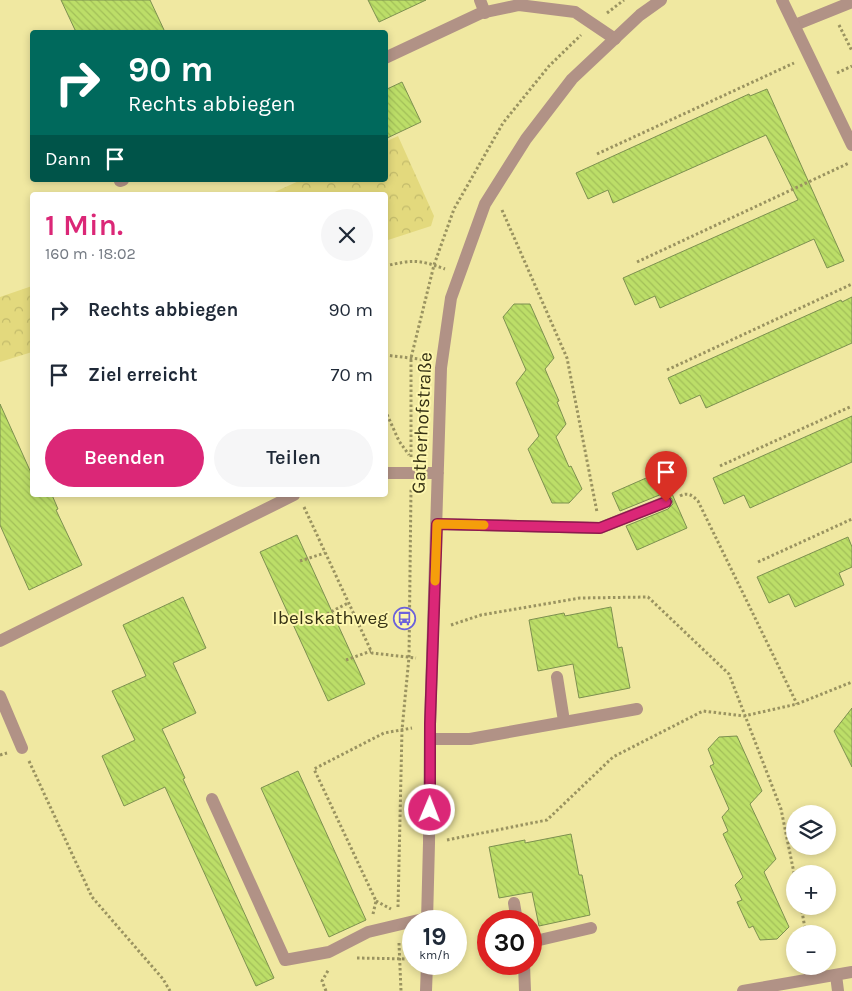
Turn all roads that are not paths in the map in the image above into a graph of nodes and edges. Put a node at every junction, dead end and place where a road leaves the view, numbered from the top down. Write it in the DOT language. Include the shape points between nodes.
graph roads {
  1 [pos="480,0"];
  2 [pos="661,0"];
  3 [pos="782,0"];
  4 [pos="852,2"];
  5 [pos="511,3"];
  6 [pos="484,13"];
  7 [pos="795,25"];
  8 [pos="615,39"];
  9 [pos="388,57"];
  10 [pos="852,145"];
  11 [pos="388,473"];
  12 [pos="438,473"];
  13 [pos="298,499"];
  14 [pos="666,502"];
  15 [pos="437,524"];
  16 [pos="0,641"];
  17 [pos="557,677"];
  18 [pos="0,696"];
  19 [pos="637,709"];
  20 [pos="564,721"];
  21 [pos="430,739"];
  22 [pos="22,748"];
  23 [pos="212,798"];
  24 [pos="514,903"];
  25 [pos="427,910"];
  26 [pos="515,910"];
  27 [pos="402,925"];
  28 [pos="591,928"];
  29 [pos="542,939"];
  30 [pos="852,972"];
  31 [pos="427,975"];
  32 [pos="524,975"];
  33 [pos="836,975"];
  34 [pos="426,991"];
  35 [pos="525,991"];
  36 [pos="743,991"];
  37 [pos="838,991"];
  1 -- 6 [label="street"];
  2 -- 8 [label="street, Gatherhofstraße"];
  3 -- 7 [label="street"];
  4 -- 7 [label="street"];
  5 -- 6 [label="street"];
  5 -- 8 [label="street" via="575,12"];
  6 -- 9 [label="street"];
  7 -- 10 [label="street"];
  8 -- 12 [label="street, Gatherhofstraße" via="572,79 526,140 486,204 452,298 441,368"];
  11 -- 12 [label="street"];
  12 -- 15 [label="street, Gatherhofstraße"];
  13 -- 16 [label="street"];
  14 -- 15 [label="street" via="600,528"];
  15 -- 21 [label="street, Gatherhofstraße"];
  17 -- 20 [label="street"];
  18 -- 22 [label="street"];
  19 -- 20 [label="street"];
  20 -- 21 [label="street" via="470,739"];
  21 -- 25 [label="street, Gatherhofstraße"];
  23 -- 27 [label="street" via="285,960 329,952 368,932"];
  24 -- 26 [label="street"];
  28 -- 29 [label="street"];
  30 -- 33 [label="street"];
  31 -- 34 [label="street"];
  32 -- 35 [label="street"];
  33 -- 36 [label="street"];
  33 -- 37 [label="street"];
}
